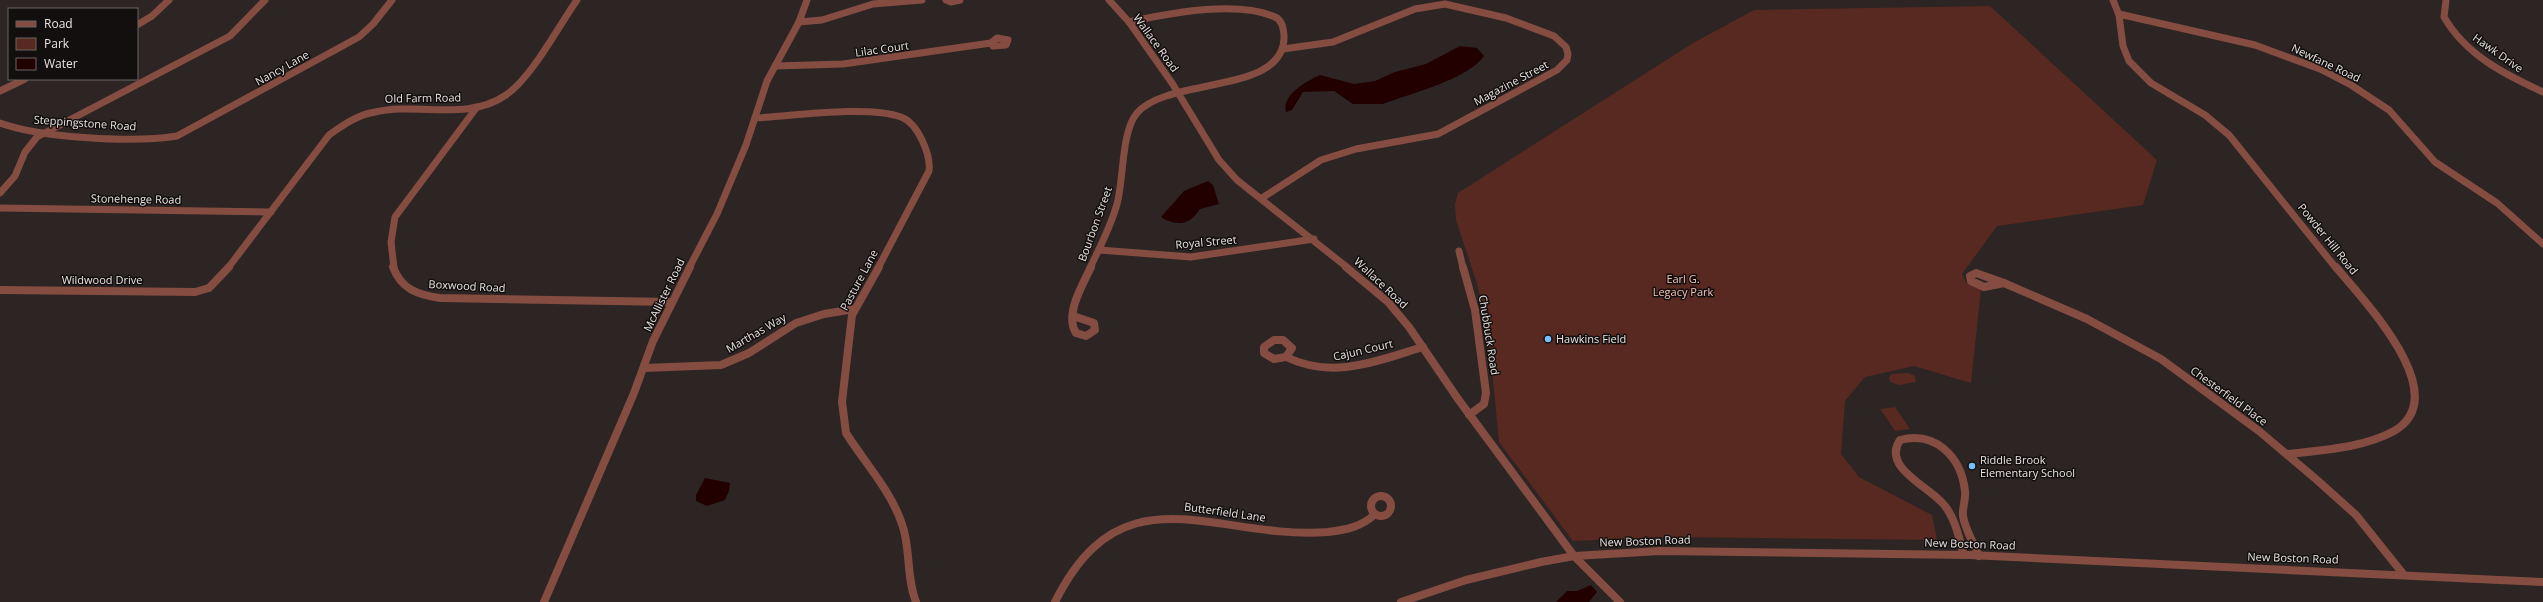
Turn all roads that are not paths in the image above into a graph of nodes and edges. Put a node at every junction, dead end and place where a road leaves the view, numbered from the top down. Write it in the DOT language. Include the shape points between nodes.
graph roads {
  1 [pos="169,0"];
  2 [pos="265,0"];
  3 [pos="392,0"];
  4 [pos="577,0"];
  5 [pos="807,0"];
  6 [pos="922,0"];
  7 [pos="946,0"];
  8 [pos="960,0"];
  9 [pos="1109,0"];
  10 [pos="2113,0"];
  11 [pos="2446,0"];
  12 [pos="2119,14"];
  13 [pos="799,22"];
  14 [pos="1129,22"];
  15 [pos="138,24"];
  16 [pos="991,43"];
  17 [pos="1283,49"];
  18 [pos="775,66"];
  19 [pos="23,80"];
  20 [pos="0,91"];
  21 [pos="1176,91"];
  22 [pos="2543,92"];
  23 [pos="477,107"];
  24 [pos="755,118"];
  25 [pos="0,123"];
  26 [pos="43,133"];
  27 [pos="171,138"];
  28 [pos="0,193"];
  29 [pos="1262,198"];
  30 [pos="0,208"];
  31 [pos="271,212"];
  32 [pos="1314,239"];
  33 [pos="2543,244"];
  34 [pos="1099,250"];
  35 [pos="1459,251"];
  36 [pos="2004,283"];
  37 [pos="0,290"];
  38 [pos="204,290"];
  39 [pos="671,302"];
  40 [pos="854,309"];
  41 [pos="1073,316"];
  42 [pos="1423,347"];
  43 [pos="1286,358"];
  44 [pos="644,368"];
  45 [pos="1469,415"];
  46 [pos="2288,454"];
  47 [pos="1375,514"];
  48 [pos="1964,555"];
  49 [pos="1574,556"];
  50 [pos="1979,556"];
  51 [pos="2404,575"];
  52 [pos="2543,582"];
  53 [pos="544,602"];
  54 [pos="916,602"];
  55 [pos="1055,602"];
  56 [pos="1402,602"];
  57 [pos="1620,602"];
  1 -- 15 [label="street" via="152,16"];
  2 -- 26 [label="street" via="230,36"];
  3 -- 27 [label="street, Nancy Lane" via="374,24 359,37 189,131"];
  4 -- 23 [label="street, Old Farm Road" via="515,86 500,98"];
  5 -- 13 [label="street, McAllister Road"];
  6 -- 13 [label="street" via="873,4 822,20"];
  7 -- 8 [label="street"];
  9 -- 14 [label="street, Wallace Road"];
  10 -- 12 [label="street, Powder Hill Road"];
  11 -- 22 [label="street, Hawk Drive" via="2444,17 2458,37 2494,66"];
  12 -- 33 [label="street, Newfane Road" via="2234,38 2335,77 2382,104 2405,126 2432,159 2504,208"];
  12 -- 46 [label="street, Powder Hill Road" via="2122,48 2134,67 2157,87 2214,120 2229,134 2391,335 2412,371 2416,390 2414,404 2409,416 2388,435 2353,446"];
  13 -- 18 [label="street, McAllister Road"];
  14 -- 17 [label="street" via="1193,7 1263,10 1272,13 1282,24"];
  14 -- 21 [label="street, Wallace Road"];
  16 -- 18 [label="street, Lilac Court" via="849,63"];
  17 -- 21 [label="street, Bourbon Street" via="1270,65 1253,74"];
  17 -- 29 [label="street, Magazine Street" via="1333,42 1415,9 1445,4 1536,27 1558,38 1566,47 1568,54 1567,60 1557,70 1438,134 1331,156 1307,168"];
  18 -- 24 [label="street, McAllister Road" via="767,81"];
  19 -- 20 [label="street"];
  21 -- 29 [label="street, Wallace Road" via="1218,160 1238,180"];
  21 -- 34 [label="street, Bourbon Street" via="1160,96 1137,112 1130,134 1119,198"];
  23 -- 31 [label="street, Old Farm Road" via="384,109 350,119 329,135"];
  23 -- 39 [label="street, Boxwood Road" via="395,217 391,233 392,265 404,286 422,295 453,299"];
  24 -- 39 [label="street, McAllister Road" via="717,214"];
  24 -- 40 [label="street, Pasture Lane" via="870,112 892,114 909,122 927,151 931,165 930,173"];
  25 -- 26 [label="street, Steppingstone Road"];
  26 -- 27 [label="street, Steppingstone Road"];
  26 -- 28 [label="street" via="30,145 15,176"];
  29 -- 32 [label="street, Wallace Road"];
  30 -- 31 [label="street, Stonehenge Road"];
  31 -- 38 [label="street, Old Farm Road" via="220,278"];
  32 -- 34 [label="street, Royal Street" via="1191,257"];
  32 -- 42 [label="street, Wallace Road" via="1388,302"];
  34 -- 41 [label="street, Bourbon Street" via="1079,294"];
  35 -- 45 [label="street, Chubbuck Road" via="1475,310 1486,393 1484,404"];
  36 -- 46 [label="street, Chesterfield Place" via="2087,319 2147,351"];
  37 -- 38 [label="street, Wildwood Drive"];
  39 -- 44 [label="street, McAllister Road"];
  40 -- 44 [label="street, Marthas Way" via="824,314 796,323 749,353 721,365"];
  40 -- 54 [label="street, Pasture Lane" via="848,330 842,423 851,442 902,522 907,547 908,574"];
  42 -- 43 [label="street, Cajun Court" via="1327,370 1300,365"];
  42 -- 45 [label="street, Wallace Road"];
  44 -- 53 [label="street, McAllister Road"];
  45 -- 49 [label="street, Wallace Road"];
  46 -- 51 [label="street, Chesterfield Place" via="2356,515"];
  47 -- 55 [label="street, Butterfield Lane" via="1364,524 1355,527 1310,533 1275,531 1185,518 1158,519 1138,524 1109,536 1083,557 1065,581"];
  48 -- 49 [label="street, New Boston Road" via="1660,551"];
  48 -- 50 [label="street, New Boston Road"];
  48 -- 50 [label="street" via="1950,513 1944,504 1911,477 1895,459 1894,450 1900,440 1913,438 1937,443 1955,461 1962,475 1965,491 1964,519"];
  49 -- 56 [label="street, New Boston Road" via="1488,574"];
  49 -- 57 [label="street, Wallace Road"];
  50 -- 51 [label="street, New Boston Road"];
  51 -- 52 [label="street, New Boston Road"];
}
